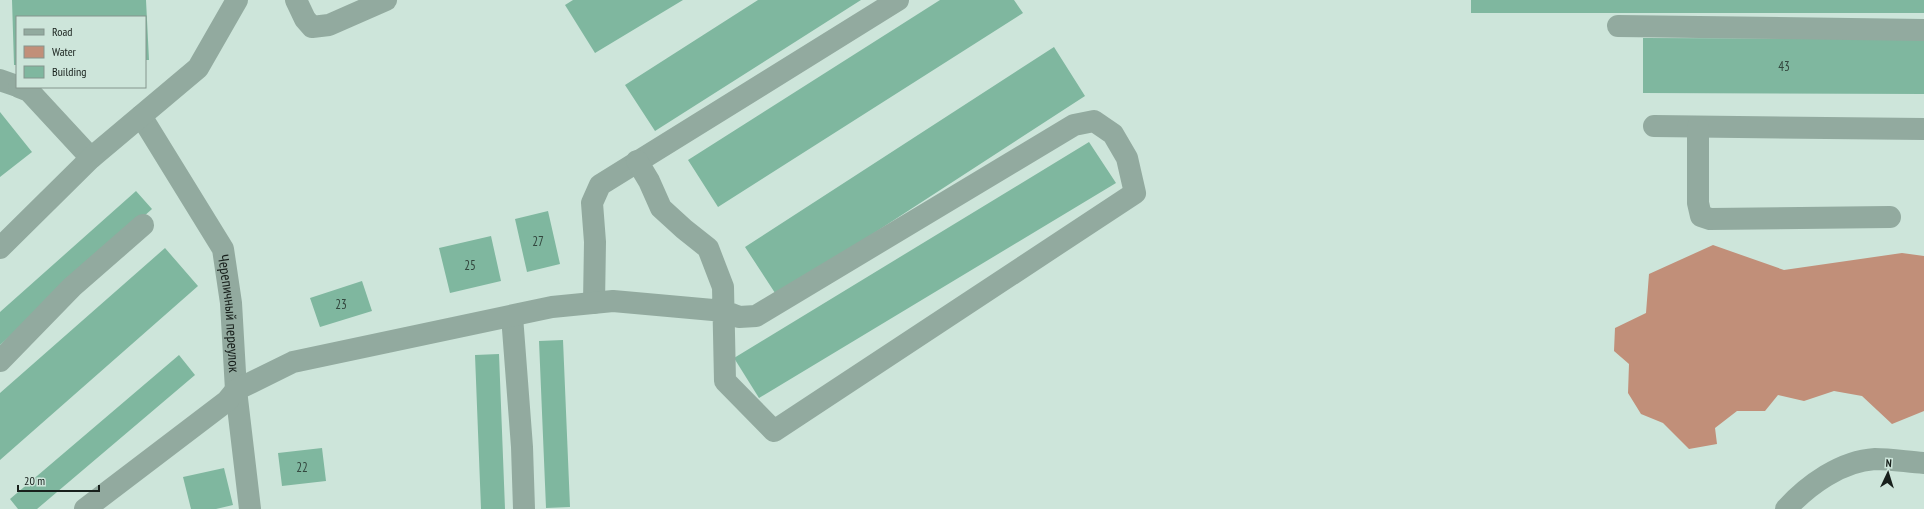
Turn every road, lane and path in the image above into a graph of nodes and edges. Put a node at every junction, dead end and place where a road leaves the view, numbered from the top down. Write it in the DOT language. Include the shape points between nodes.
graph roads {
  1 [pos="236,0"];
  2 [pos="296,0"];
  3 [pos="386,0"];
  4 [pos="898,0"];
  5 [pos="1618,26"];
  6 [pos="1924,30"];
  7 [pos="0,80"];
  8 [pos="16,86"];
  9 [pos="21,88"];
  10 [pos="142,116"];
  11 [pos="1654,126"];
  12 [pos="1698,126"];
  13 [pos="1924,129"];
  14 [pos="91,158"];
  15 [pos="637,161"];
  16 [pos="1890,217"];
  17 [pos="143,225"];
  18 [pos="0,248"];
  19 [pos="594,303"];
  20 [pos="724,311"];
  21 [pos="512,316"];
  22 [pos="0,361"];
  23 [pos="236,390"];
  24 [pos="1924,463"];
  25 [pos="85,509"];
  26 [pos="250,509"];
  27 [pos="524,509"];
  28 [pos="1786,509"];
  1 -- 10 [label="street" via="198,68"];
  2 -- 3 [label="street" via="312,27 329,25"];
  4 -- 15 [label="street"];
  5 -- 6 [label="street"];
  7 -- 8 [label="street"];
  9 -- 14 [label="street" via="30,91"];
  10 -- 14 [label="street"];
  10 -- 23 [label="street, Черепичный переулок" via="223,249 231,303"];
  11 -- 12 [label="street"];
  12 -- 13 [label="street"];
  12 -- 16 [label="street" via="1698,203 1701,216 1710,219"];
  14 -- 18 [label="street"];
  15 -- 19 [label="street" via="600,185 592,203 595,242"];
  15 -- 20 [label="street" via="661,208 708,248 723,286"];
  17 -- 22 [label="street" via="72,287"];
  19 -- 20 [label="street" via="613,301"];
  19 -- 21 [label="street" via="552,307"];
  20 -- 20 [label="street" via="725,381 774,431 1134,193 1127,158 1112,134 1094,120 1074,125 756,316 739,317"];
  21 -- 23 [label="street" via="293,362"];
  21 -- 27 [label="street"];
  23 -- 25 [label="street" via="227,401"];
  23 -- 26 [label="street, Черепичный переулок"];
  24 -- 28 [label="street" via="1875,459 1843,466 1799,495"];
}
